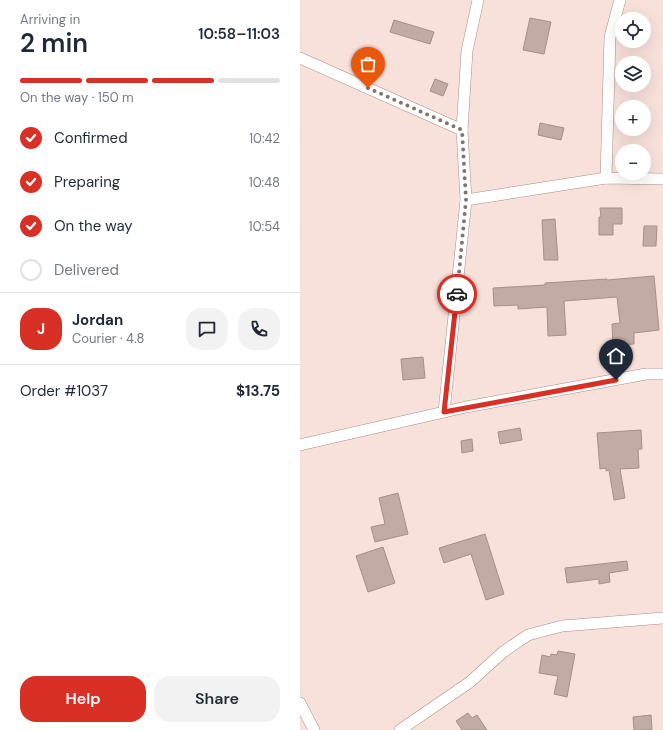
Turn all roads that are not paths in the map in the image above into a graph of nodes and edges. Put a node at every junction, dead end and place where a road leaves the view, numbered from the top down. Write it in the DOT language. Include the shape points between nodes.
graph roads {
  1 [pos="478,0"];
  2 [pos="620,0"];
  3 [pos="300,58"];
  4 [pos="462,130"];
  5 [pos="606,178"];
  6 [pos="663,179"];
  7 [pos="466,200"];
  8 [pos="663,374"];
  9 [pos="444,412"];
  10 [pos="300,446"];
  11 [pos="663,618"];
  12 [pos="300,703"];
  13 [pos="314,730"];
  14 [pos="400,730"];
  1 -- 4 [label="street" via="468,52"];
  2 -- 5 [label="street" via="610,37"];
  3 -- 4 [label="street"];
  4 -- 7 [label="street"];
  5 -- 6 [label="street"];
  5 -- 7 [label="street"];
  7 -- 9 [label="street"];
  8 -- 9 [label="street" via="646,374"];
  9 -- 10 [label="street"];
  11 -- 14 [label="street" via="562,626 528,635 503,652 470,682"];
  12 -- 13 [label="street"];
}
